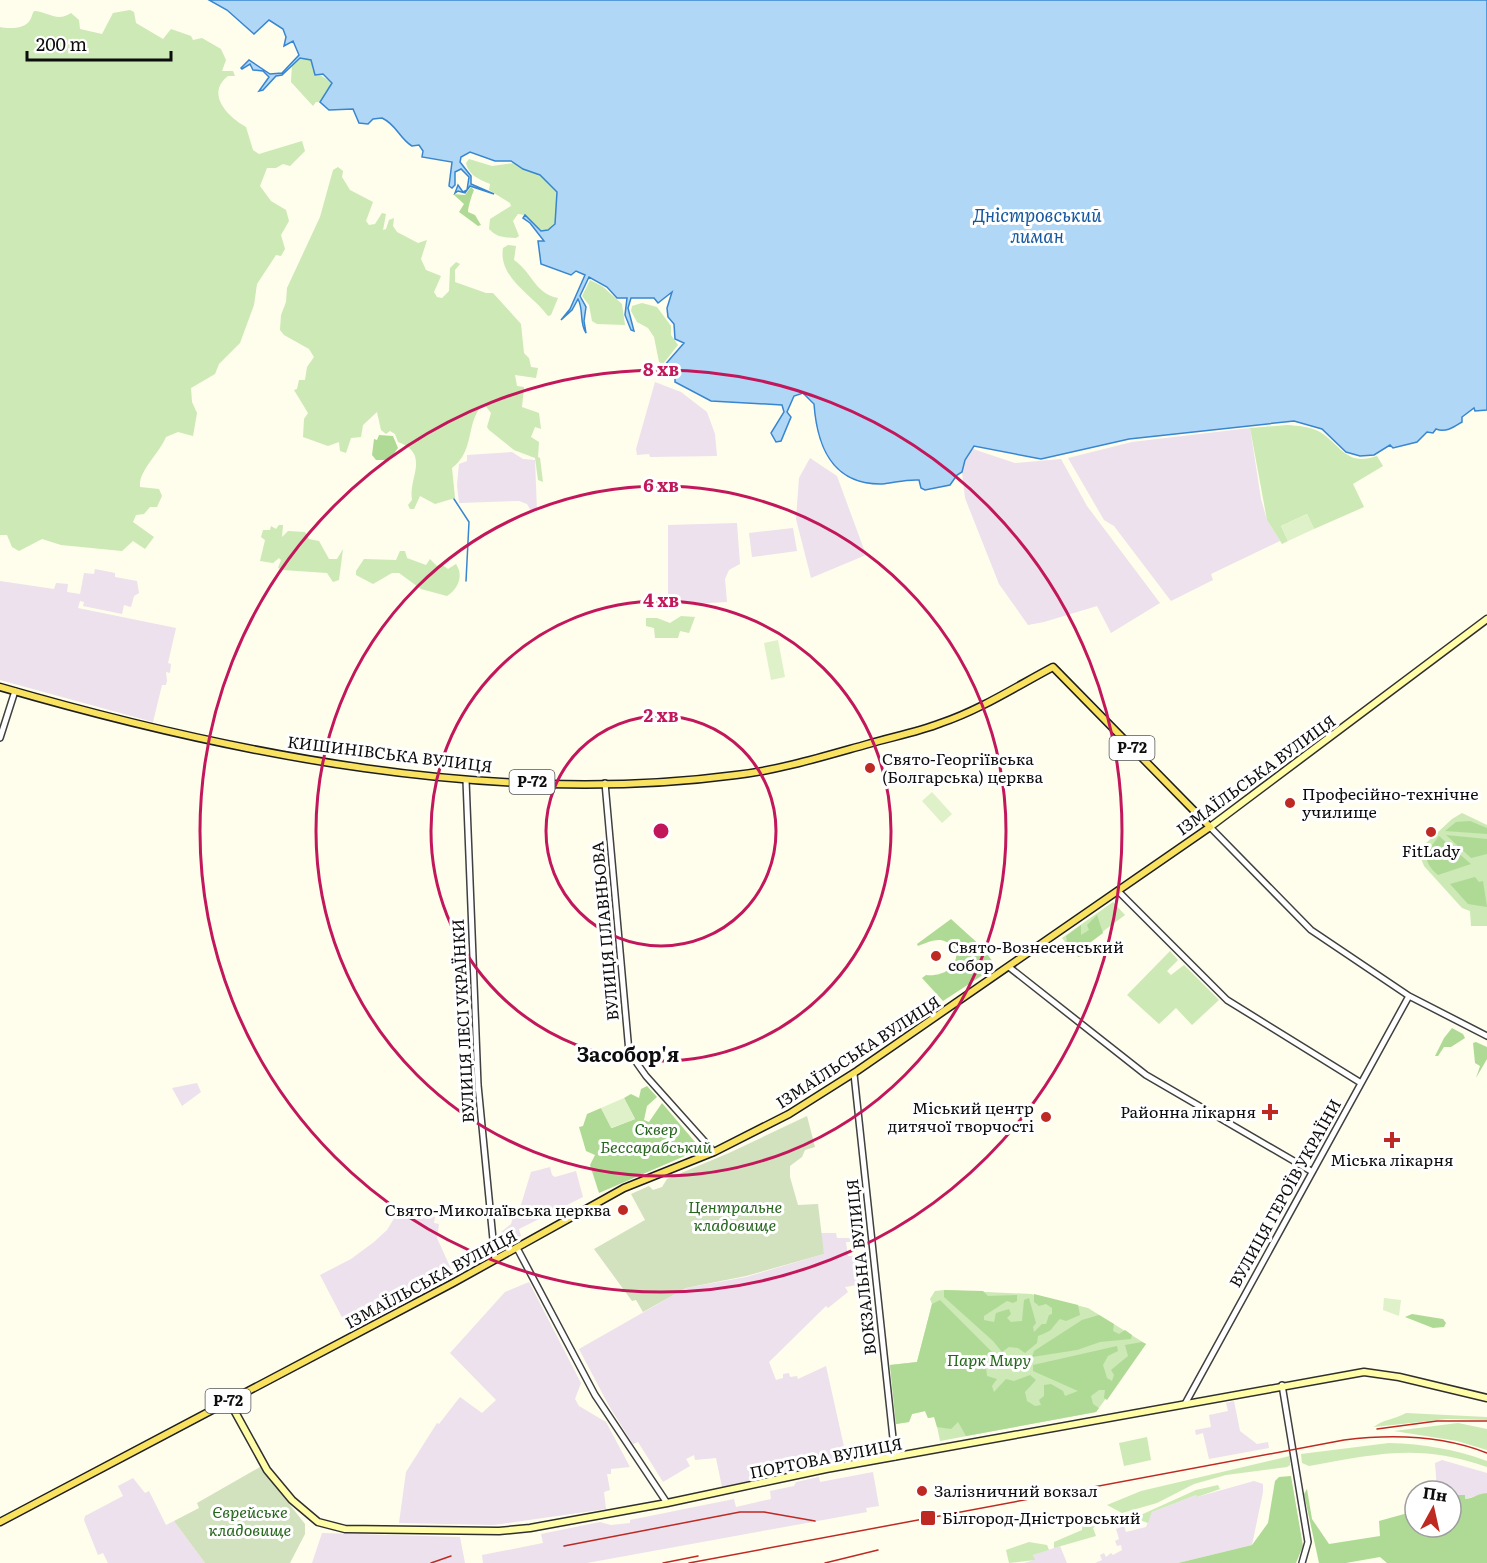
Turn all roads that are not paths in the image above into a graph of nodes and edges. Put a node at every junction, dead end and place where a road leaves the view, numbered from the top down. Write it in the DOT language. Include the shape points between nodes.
graph roads {
  1 [pos="1487,620"];
  2 [pos="0,687"];
  3 [pos="15,691"];
  4 [pos="0,738"];
  5 [pos="466,780"];
  6 [pos="605,783"];
  7 [pos="1210,827"];
  8 [pos="1118,891"];
  9 [pos="1009,967"];
  10 [pos="1409,996"];
  11 [pos="1487,1036"];
  12 [pos="854,1074"];
  13 [pos="1361,1083"];
  14 [pos="714,1152"];
  15 [pos="1311,1171"];
  16 [pos="517,1248"];
  17 [pos="495,1260"];
  18 [pos="1282,1386"];
  19 [pos="1487,1398"];
  20 [pos="229,1401"];
  21 [pos="1185,1404"];
  22 [pos="895,1457"];
  23 [pos="667,1503"];
  24 [pos="0,1522"];
  25 [pos="1302,1563"];
  1 -- 7 [label="main road, ІЗМАЇЛЬСЬКА ВУЛИЦЯ"];
  2 -- 3 [label="main road, КИШИНІВСЬКА ВУЛИЦЯ / Р-72"];
  3 -- 4 [label="street"];
  3 -- 5 [label="main road, КИШИНІВСЬКА ВУЛИЦЯ / Р-72" via="178,734 311,760"];
  5 -- 6 [label="main road, КИШИНІВСЬКА ВУЛИЦЯ / Р-72"];
  5 -- 17 [label="street, ВУЛИЦЯ ЛЕСІ УКРАЇНКИ" via="478,1085"];
  6 -- 7 [label="main road, КИШИНІВСЬКА ВУЛИЦЯ / Р-72" via="738,775 824,756 943,723 1053,667"];
  6 -- 14 [label="street, ВУЛИЦЯ ПЛАВНЬОВА" via="629,1052"];
  7 -- 8 [label="main road, ІЗМАЇЛЬСЬКА ВУЛИЦЯ / Р-72"];
  7 -- 10 [label="street" via="1311,930"];
  8 -- 9 [label="main road, ІЗМАЇЛЬСЬКА ВУЛИЦЯ / Р-72"];
  8 -- 13 [label="street" via="1227,1000"];
  9 -- 12 [label="main road, ІЗМАЇЛЬСЬКА ВУЛИЦЯ / Р-72"];
  9 -- 15 [label="street" via="1146,1075"];
  10 -- 11 [label="street"];
  10 -- 13 [label="street, ВУЛИЦЯ ГЕРОЇВ УКРАЇНИ"];
  12 -- 14 [label="main road, ІЗМАЇЛЬСЬКА ВУЛИЦЯ / Р-72" via="789,1114"];
  12 -- 22 [label="street, ВОКЗАЛЬНА ВУЛИЦЯ"];
  13 -- 15 [label="street, ВУЛИЦЯ ГЕРОЇВ УКРАЇНИ"];
  14 -- 16 [label="main road, ІЗМАЇЛЬСЬКА ВУЛИЦЯ / Р-72" via="624,1188"];
  15 -- 21 [label="street, ВУЛИЦЯ ГЕРОЇВ УКРАЇНИ"];
  16 -- 17 [label="main road, ІЗМАЇЛЬСЬКА ВУЛИЦЯ / Р-72"];
  16 -- 23 [label="street" via="595,1395"];
  17 -- 20 [label="main road, ІЗМАЇЛЬСЬКА ВУЛИЦЯ / Р-72"];
  18 -- 19 [label="main road, ПОРТОВА ВУЛИЦЯ" via="1364,1372"];
  18 -- 21 [label="main road, ПОРТОВА ВУЛИЦЯ"];
  18 -- 25 [label="street" via="1308,1542"];
  20 -- 23 [label="main road, ПОРТОВА ВУЛИЦЯ" via="279,1485 313,1519 334,1528 519,1530"];
  20 -- 24 [label="main road, ІЗМАЇЛЬСЬКА ВУЛИЦЯ / Р-72"];
  21 -- 22 [label="main road, ПОРТОВА ВУЛИЦЯ"];
  22 -- 23 [label="main road, ПОРТОВА ВУЛИЦЯ"];
}
